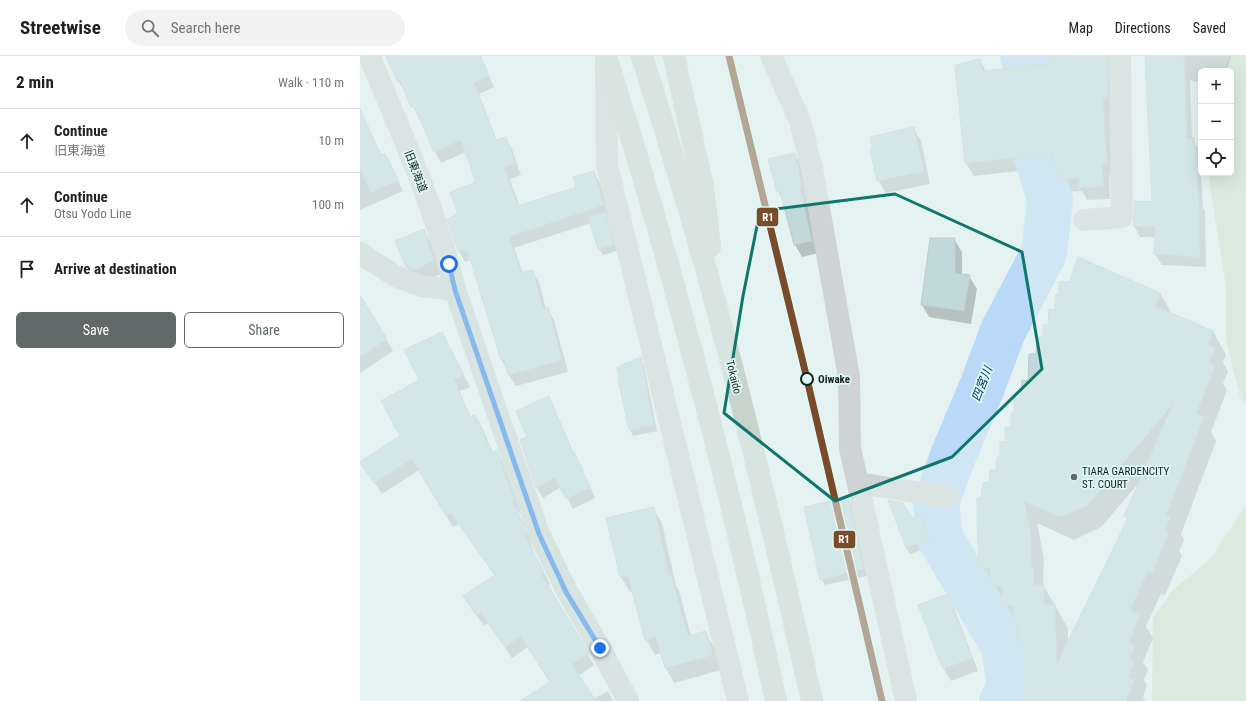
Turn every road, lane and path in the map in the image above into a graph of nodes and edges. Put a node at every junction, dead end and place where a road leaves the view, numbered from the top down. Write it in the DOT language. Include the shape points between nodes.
graph roads {
  1 [pos="369,56"];
  2 [pos="606,56"];
  3 [pos="642,56"];
  4 [pos="674,56"];
  5 [pos="771,56"];
  6 [pos="1120,56"];
  7 [pos="1084,220"];
  8 [pos="360,253"];
  9 [pos="455,290"];
  10 [pos="719,316"];
  11 [pos="858,483"];
  12 [pos="938,496"];
  13 [pos="628,701"];
  14 [pos="738,701"];
  15 [pos="776,701"];
  16 [pos="812,701"];
  17 [pos="906,701"];
  1 -- 9 [label="street, 旧東海道" via="420,178 449,264"];
  2 -- 14 [label="street" via="607,165"];
  2 -- 15 [label="highway" via="682,314 730,502"];
  3 -- 10 [label="highway, Tokaido"];
  4 -- 10 [label="highway" via="703,187"];
  5 -- 11 [label="street" via="800,121 812,169 849,377 850,448"];
  6 -- 7 [label="street" via="1122,217"];
  8 -- 9 [label="main road" via="395,276 414,284"];
  9 -- 13 [label="main road" via="539,534 566,592"];
  10 -- 16 [label="highway, Tokaido"];
  11 -- 12 [label="street"];
  11 -- 17 [label="street"];
}
